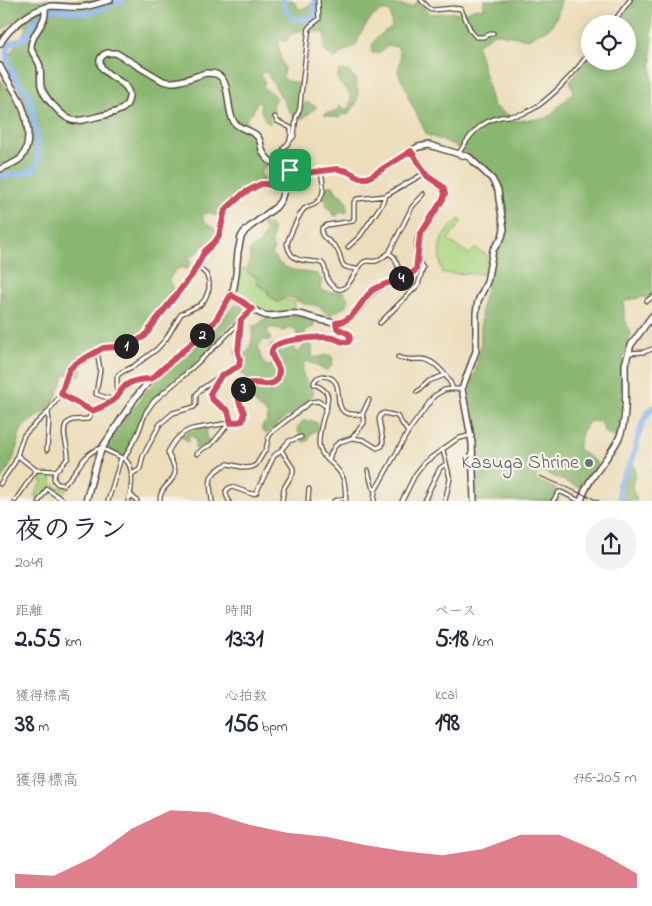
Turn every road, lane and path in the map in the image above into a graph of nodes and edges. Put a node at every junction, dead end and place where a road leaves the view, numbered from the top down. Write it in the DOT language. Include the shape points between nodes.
graph roads {
  1 [pos="107,0"];
  2 [pos="318,0"];
  3 [pos="421,0"];
  4 [pos="630,0"];
  5 [pos="44,8"];
  6 [pos="619,15"];
  7 [pos="493,33"];
  8 [pos="0,44"];
  9 [pos="581,64"];
  10 [pos="0,66"];
  11 [pos="275,117"];
  12 [pos="288,142"];
  13 [pos="411,151"];
  14 [pos="459,153"];
  15 [pos="275,164"];
  16 [pos="0,169"];
  17 [pos="290,170"];
  18 [pos="320,171"];
  19 [pos="425,173"];
  20 [pos="284,188"];
  21 [pos="424,194"];
  22 [pos="385,196"];
  23 [pos="348,247"];
  24 [pos="389,253"];
  25 [pos="418,262"];
  26 [pos="197,266"];
  27 [pos="357,269"];
  28 [pos="403,278"];
  29 [pos="231,295"];
  30 [pos="652,297"];
  31 [pos="647,301"];
  32 [pos="252,309"];
  33 [pos="652,316"];
  34 [pos="241,320"];
  35 [pos="336,323"];
  36 [pos="380,323"];
  37 [pos="652,349"];
  38 [pos="97,351"];
  39 [pos="628,353"];
  40 [pos="398,357"];
  41 [pos="445,375"];
  42 [pos="221,376"];
  43 [pos="151,379"];
  44 [pos="453,388"];
  45 [pos="462,388"];
  46 [pos="417,392"];
  47 [pos="61,394"];
  48 [pos="117,397"];
  49 [pos="113,400"];
  50 [pos="369,400"];
  51 [pos="327,407"];
  52 [pos="92,411"];
  53 [pos="48,412"];
  54 [pos="362,415"];
  55 [pos="229,423"];
  56 [pos="408,432"];
  57 [pos="471,435"];
  58 [pos="301,437"];
  59 [pos="352,438"];
  60 [pos="102,448"];
  61 [pos="47,450"];
  62 [pos="281,450"];
  63 [pos="443,450"];
  64 [pos="197,454"];
  65 [pos="18,456"];
  66 [pos="122,459"];
  67 [pos="329,461"];
  68 [pos="446,464"];
  69 [pos="36,470"];
  70 [pos="368,470"];
  71 [pos="56,471"];
  72 [pos="132,474"];
  73 [pos="0,484"];
  74 [pos="309,489"];
  75 [pos="375,491"];
  76 [pos="131,495"];
  77 [pos="346,499"];
  78 [pos="15,501"];
  79 [pos="39,501"];
  80 [pos="63,501"];
  81 [pos="86,501"];
  82 [pos="108,501"];
  83 [pos="128,501"];
  84 [pos="137,501"];
  85 [pos="160,501"];
  86 [pos="212,501"];
  87 [pos="229,501"];
  88 [pos="282,501"];
  89 [pos="308,501"];
  90 [pos="334,501"];
  91 [pos="374,501"];
  92 [pos="402,501"];
  93 [pos="424,501"];
  94 [pos="445,501"];
  95 [pos="474,501"];
  96 [pos="553,501"];
  97 [pos="581,501"];
  1 -- 5 [label="street" via="84,7"];
  2 -- 12 [label="street" via="319,19 310,27 300,108 294,136"];
  3 -- 7 [label="street" via="432,10 461,9 476,37"];
  4 -- 6 [label="street"];
  5 -- 8 [label="street" via="12,27"];
  5 -- 15 [label="street" via="45,16 31,48 41,68 41,86 64,117 85,120 118,112 126,106 129,97 126,86 100,66 101,57 108,52 116,53 168,82 211,73 222,78 225,84 232,121 258,136 266,157"];
  9 -- 14 [label="street" via="544,100 524,113 498,117 482,124"];
  10 -- 16 [label="street" via="23,108 28,134 28,143 20,160"];
  11 -- 12 [label="street" via="291,128"];
  12 -- 15 [label="street"];
  13 -- 14 [label="street" via="429,145"];
  13 -- 18 [label="street" via="368,178 337,169"];
  13 -- 19 [label="street"];
  14 -- 45 [label="street" via="471,158 494,182 504,229 493,250 487,282 478,302 476,351"];
  15 -- 17 [label="street"];
  17 -- 18 [label="street"];
  17 -- 20 [label="street"];
  18 -- 27 [label="street" via="322,195 315,204 303,210 288,241 288,251 300,261 322,263 328,280 339,290"];
  19 -- 22 [label="street"];
  19 -- 25 [label="street" via="443,187 445,194 418,240"];
  20 -- 26 [label="street" via="261,184 236,199 225,210 219,236"];
  20 -- 29 [label="street" via="276,207 241,237"];
  21 -- 24 [label="street" via="412,207"];
  22 -- 23 [label="street" via="360,236"];
  22 -- 27 [label="street" via="357,199 353,221 327,224 322,228 324,237 336,247 343,266"];
  24 -- 27 [label="street" via="376,261 365,262"];
  24 -- 28 [label="street"];
  25 -- 28 [label="street" via="416,270"];
  25 -- 36 [label="street" via="423,268 418,285"];
  26 -- 38 [label="street" via="144,338 128,346"];
  26 -- 48 [label="street" via="209,281 205,299 181,314 157,349 119,374"];
  28 -- 35 [label="street" via="375,289 350,318"];
  29 -- 32 [label="street"];
  29 -- 43 [label="street" via="208,329"];
  30 -- 31 [label="street"];
  32 -- 34 [label="street"];
  32 -- 35 [label="street" via="267,315 294,313"];
  33 -- 39 [label="street"];
  34 -- 42 [label="street" via="240,364"];
  34 -- 66 [label="street" via="154,401"];
  35 -- 55 [label="street" via="337,328 349,334 350,341 306,339 276,345 272,355 279,370 276,381 271,385 248,383 239,395 244,411 242,421"];
  37 -- 39 [label="street"];
  38 -- 47 [label="street" via="72,366"];
  38 -- 49 [label="street" via="100,370 96,394"];
  39 -- 97 [label="street" via="622,430"];
  40 -- 41 [label="street" via="428,360"];
  41 -- 44 [label="street"];
  41 -- 46 [label="street" via="429,381"];
  42 -- 55 [label="street" via="210,394 228,411"];
  42 -- 72 [label="street" via="200,390 194,407 176,412 160,424 143,456 140,469"];
  43 -- 48 [label="street" via="131,382"];
  43 -- 60 [label="street"];
  44 -- 45 [label="street"];
  44 -- 56 [label="street" via="434,396"];
  45 -- 57 [label="street"];
  47 -- 52 [label="street"];
  47 -- 53 [label="street"];
  48 -- 49 [label="street"];
  49 -- 52 [label="street"];
  50 -- 54 [label="street"];
  51 -- 54 [label="street" via="326,391 314,384 320,376 330,377 335,382 343,412"];
  51 -- 67 [label="street" via="319,442 321,452"];
  51 -- 86 [label="street" via="318,401 310,402 279,426 269,436 266,449 252,468 228,464 216,471 211,476"];
  52 -- 71 [label="street" via="88,419 72,420 66,424 68,458"];
  53 -- 61 [label="street"];
  53 -- 65 [label="street" via="24,435"];
  54 -- 59 [label="street" via="364,423"];
  55 -- 64 [label="street" via="210,445"];
  55 -- 85 [label="street" via="186,431 177,438 168,452 174,474 162,490"];
  56 -- 59 [label="street" via="398,417 384,414 380,418 382,446 376,448 364,440"];
  56 -- 75 [label="street"];
  57 -- 63 [label="street" via="457,439"];
  57 -- 95 [label="street"];
  58 -- 62 [label="street" via="289,441"];
  59 -- 67 [label="street" via="335,446"];
  60 -- 66 [label="street"];
  60 -- 71 [label="street" via="92,451 64,485 54,480"];
  60 -- 81 [label="street"];
  62 -- 87 [label="street" via="274,456 256,493 228,488"];
  62 -- 88 [label="street" via="293,473 284,488"];
  63 -- 68 [label="street"];
  63 -- 92 [label="street" via="425,462"];
  65 -- 69 [label="street"];
  65 -- 73 [label="street"];
  66 -- 72 [label="street" via="129,464"];
  66 -- 82 [label="street"];
  67 -- 77 [label="street" via="343,476"];
  68 -- 93 [label="street" via="440,468"];
  68 -- 94 [label="street" via="450,479"];
  69 -- 71 [label="street"];
  69 -- 78 [label="street"];
  70 -- 75 [label="street"];
  72 -- 76 [label="street"];
  74 -- 89 [label="street"];
  75 -- 91 [label="street"];
  76 -- 83 [label="street"];
  76 -- 84 [label="street"];
  77 -- 90 [label="street"];
  79 -- 80 [label="street" via="47,489"];
  96 -- 97 [label="street" via="561,492"];
}
